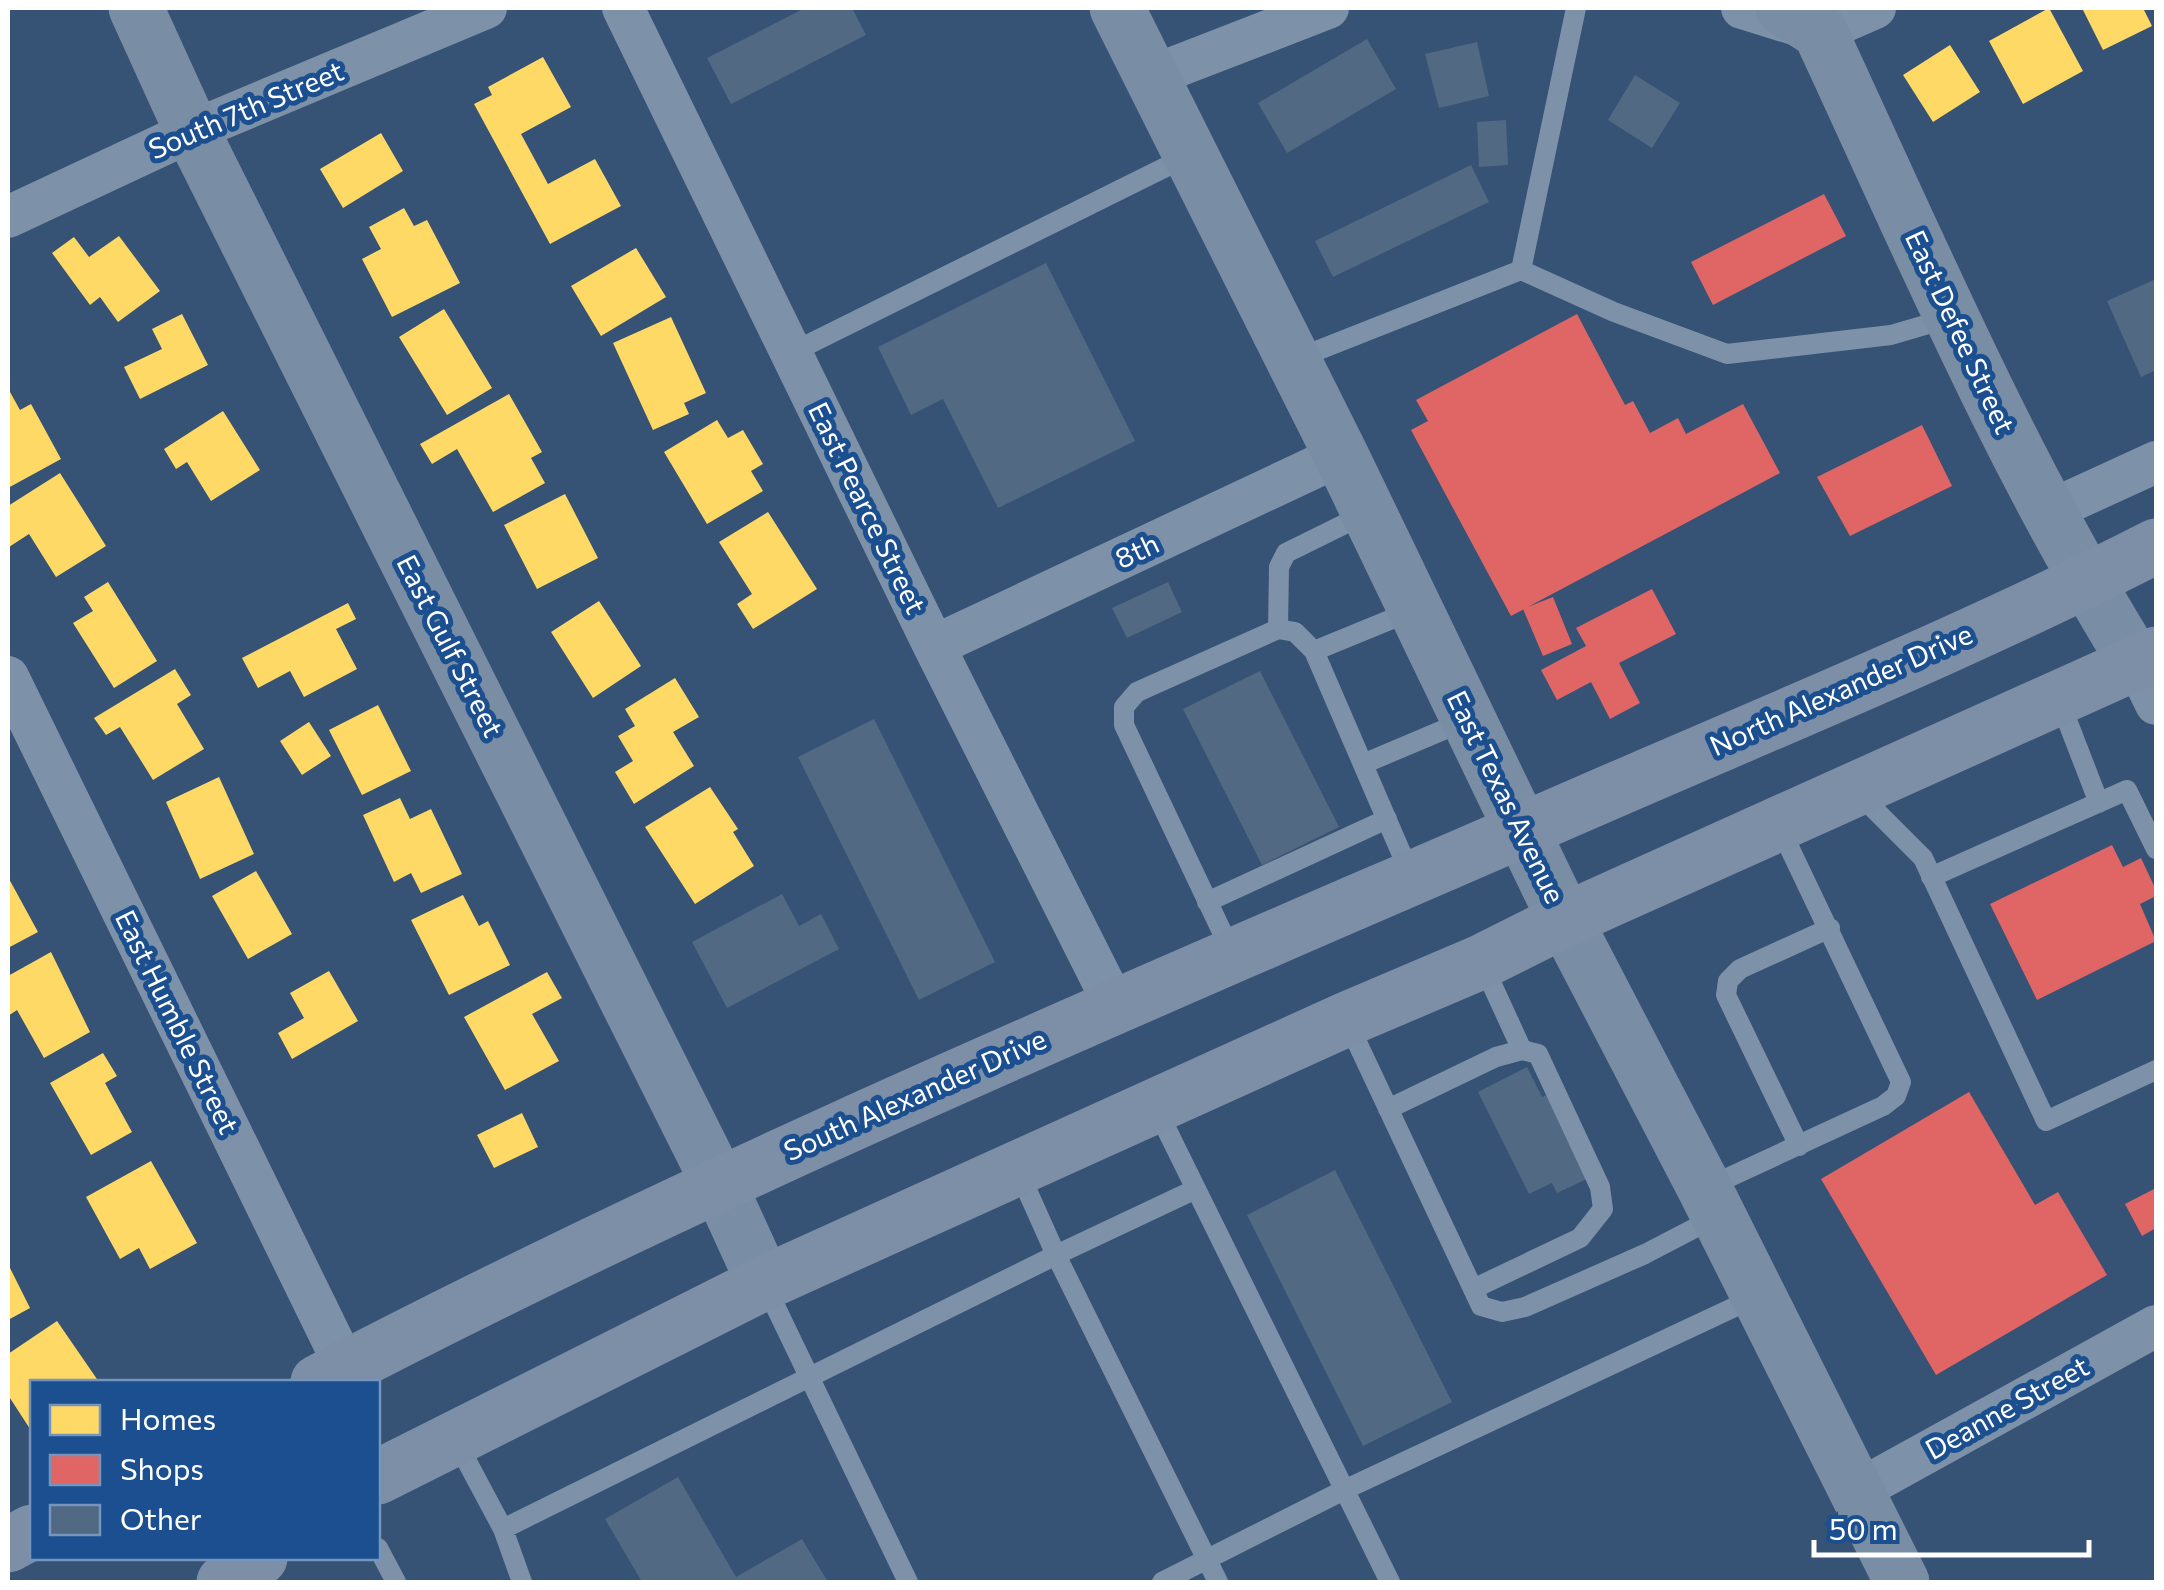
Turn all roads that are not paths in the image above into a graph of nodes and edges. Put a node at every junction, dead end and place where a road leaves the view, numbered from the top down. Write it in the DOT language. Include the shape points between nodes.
graph roads {
  1 [pos="136,8"];
  2 [pos="486,8"];
  3 [pos="624,8"];
  4 [pos="1118,8"];
  5 [pos="1328,8"];
  6 [pos="1576,8"];
  7 [pos="1742,8"];
  8 [pos="1874,8"];
  9 [pos="1807,16"];
  10 [pos="1152,76"];
  11 [pos="192,131"];
  12 [pos="1191,155"];
  13 [pos="8,217"];
  14 [pos="1521,270"];
  15 [pos="1952,317"];
  16 [pos="791,353"];
  17 [pos="1294,360"];
  18 [pos="1341,455"];
  19 [pos="2156,462"];
  20 [pos="1368,512"];
  21 [pos="2047,512"];
  22 [pos="2156,546"];
  23 [pos="2085,582"];
  24 [pos="1416,610"];
  25 [pos="1278,629"];
  26 [pos="934,646"];
  27 [pos="1314,650"];
  28 [pos="2150,674"];
  29 [pos="8,677"];
  30 [pos="2058,698"];
  31 [pos="1469,719"];
  32 [pos="1363,764"];
  33 [pos="1856,791"];
  34 [pos="2099,803"];
  35 [pos="1387,819"];
  36 [pos="1779,826"];
  37 [pos="1523,830"];
  38 [pos="2156,849"];
  39 [pos="1412,878"];
  40 [pos="1931,878"];
  41 [pos="1208,902"];
  42 [pos="1565,920"];
  43 [pos="1830,928"];
  44 [pos="1232,955"];
  45 [pos="1482,962"];
  46 [pos="1114,1006"];
  47 [pos="1346,1019"];
  48 [pos="1522,1050"];
  49 [pos="2156,1070"];
  50 [pos="1155,1106"];
  51 [pos="1388,1108"];
  52 [pos="1800,1146"];
  53 [pos="1017,1168"];
  54 [pos="718,1182"];
  55 [pos="1196,1190"];
  56 [pos="1711,1203"];
  57 [pos="1056,1255"];
  58 [pos="764,1283"];
  59 [pos="1473,1289"];
  60 [pos="1758,1296"];
  61 [pos="2156,1326"];
  62 [pos="332,1375"];
  63 [pos="808,1378"];
  64 [pos="453,1436"];
  65 [pos="380,1476"];
  66 [pos="1344,1490"];
  67 [pos="1857,1491"];
  68 [pos="502,1530"];
  69 [pos="30,1533"];
  70 [pos="8,1546"];
  71 [pos="380,1552"];
  72 [pos="257,1560"];
  73 [pos="1207,1560"];
  74 [pos="224,1582"];
  75 [pos="396,1582"];
  76 [pos="522,1582"];
  77 [pos="908,1582"];
  78 [pos="1162,1582"];
  79 [pos="1218,1582"];
  80 [pos="1390,1582"];
  81 [pos="1902,1582"];
  1 -- 11 [label="street, East Gulf Street"];
  2 -- 11 [label="street, South 7th Street"];
  3 -- 16 [label="street, East Pearce Street"];
  4 -- 10 [label="street, East Texas Avenue"];
  5 -- 10 [label="street"];
  6 -- 14 [label="lane"];
  7 -- 9 [label="street"];
  8 -- 9 [label="street"];
  9 -- 15 [label="street, East Defee Street"];
  10 -- 12 [label="street, East Texas Avenue"];
  11 -- 13 [label="street, South 7th Street"];
  11 -- 54 [label="street, East Gulf Street"];
  12 -- 16 [label="lane"];
  12 -- 17 [label="street, East Texas Avenue"];
  14 -- 15 [label="lane" via="1728,354 1891,335"];
  14 -- 17 [label="lane"];
  15 -- 21 [label="street, East Defee Street"];
  16 -- 26 [label="street, East Pearce Street"];
  17 -- 18 [label="street, East Texas Avenue"];
  18 -- 20 [label="street, East Texas Avenue"];
  18 -- 26 [label="street, 8th"];
  19 -- 21 [label="street"];
  20 -- 24 [label="street, East Texas Avenue"];
  20 -- 25 [label="lane" via="1286,553 1279,567"];
  21 -- 23 [label="street, East Defee Street"];
  22 -- 23 [label="main road, North Alexander Drive"];
  23 -- 28 [label="street, East Defee Street"];
  23 -- 37 [label="main road, North Alexander Drive"];
  24 -- 27 [label="lane"];
  24 -- 31 [label="street, East Texas Avenue"];
  25 -- 27 [label="lane" via="1296,632"];
  25 -- 41 [label="lane" via="1137,692 1124,708 1124,725"];
  26 -- 46 [label="street, East Pearce Street"];
  27 -- 32 [label="lane"];
  28 -- 30 [label="main road"];
  29 -- 62 [label="street, East Humble Street"];
  30 -- 33 [label="main road"];
  30 -- 34 [label="lane"];
  31 -- 32 [label="lane"];
  31 -- 37 [label="street, East Texas Avenue"];
  32 -- 35 [label="lane"];
  33 -- 36 [label="main road"];
  33 -- 40 [label="lane" via="1922,858"];
  34 -- 38 [label="lane" via="2128,790"];
  34 -- 40 [label="lane"];
  35 -- 39 [label="lane"];
  35 -- 41 [label="lane"];
  36 -- 42 [label="main road"];
  36 -- 43 [label="lane"];
  37 -- 39 [label="main road, South Alexander Drive"];
  37 -- 42 [label="street, East Texas Avenue"];
  39 -- 44 [label="main road, South Alexander Drive"];
  40 -- 49 [label="lane" via="2046,1121"];
  41 -- 44 [label="lane"];
  42 -- 45 [label="main road"];
  42 -- 56 [label="street, East Texas Avenue"];
  43 -- 52 [label="lane" via="1901,1082 1883,1106"];
  43 -- 52 [label="lane" via="1740,969 1726,994"];
  44 -- 46 [label="main road, South Alexander Drive"];
  45 -- 47 [label="main road"];
  45 -- 48 [label="lane"];
  46 -- 54 [label="main road, South Alexander Drive"];
  47 -- 50 [label="main road"];
  47 -- 51 [label="lane"];
  48 -- 51 [label="lane"];
  48 -- 59 [label="lane" via="1538,1054 1600,1187 1603,1209 1580,1238"];
  50 -- 53 [label="main road"];
  50 -- 55 [label="lane"];
  51 -- 59 [label="lane"];
  52 -- 56 [label="lane"];
  53 -- 57 [label="lane"];
  53 -- 58 [label="main road"];
  54 -- 58 [label="street, East Gulf Street"];
  54 -- 62 [label="main road, South Alexander Drive"];
  55 -- 57 [label="lane"];
  55 -- 66 [label="lane"];
  56 -- 59 [label="lane" via="1644,1254 1525,1307 1502,1312 1481,1306"];
  56 -- 60 [label="street, East Texas Avenue"];
  57 -- 63 [label="lane"];
  57 -- 73 [label="lane"];
  58 -- 63 [label="lane"];
  58 -- 64 [label="main road"];
  60 -- 66 [label="lane"];
  60 -- 67 [label="street, East Texas Avenue"];
  61 -- 67 [label="street, Deanne Street"];
  63 -- 68 [label="lane"];
  63 -- 77 [label="lane"];
  64 -- 65 [label="main road"];
  64 -- 68 [label="lane"];
  66 -- 73 [label="lane"];
  66 -- 80 [label="lane"];
  67 -- 81 [label="street, East Texas Avenue"];
  68 -- 76 [label="lane"];
  69 -- 70 [label="main road"];
  71 -- 75 [label="lane"];
  72 -- 74 [label="main road"];
  73 -- 78 [label="lane"];
  73 -- 79 [label="lane"];
}
